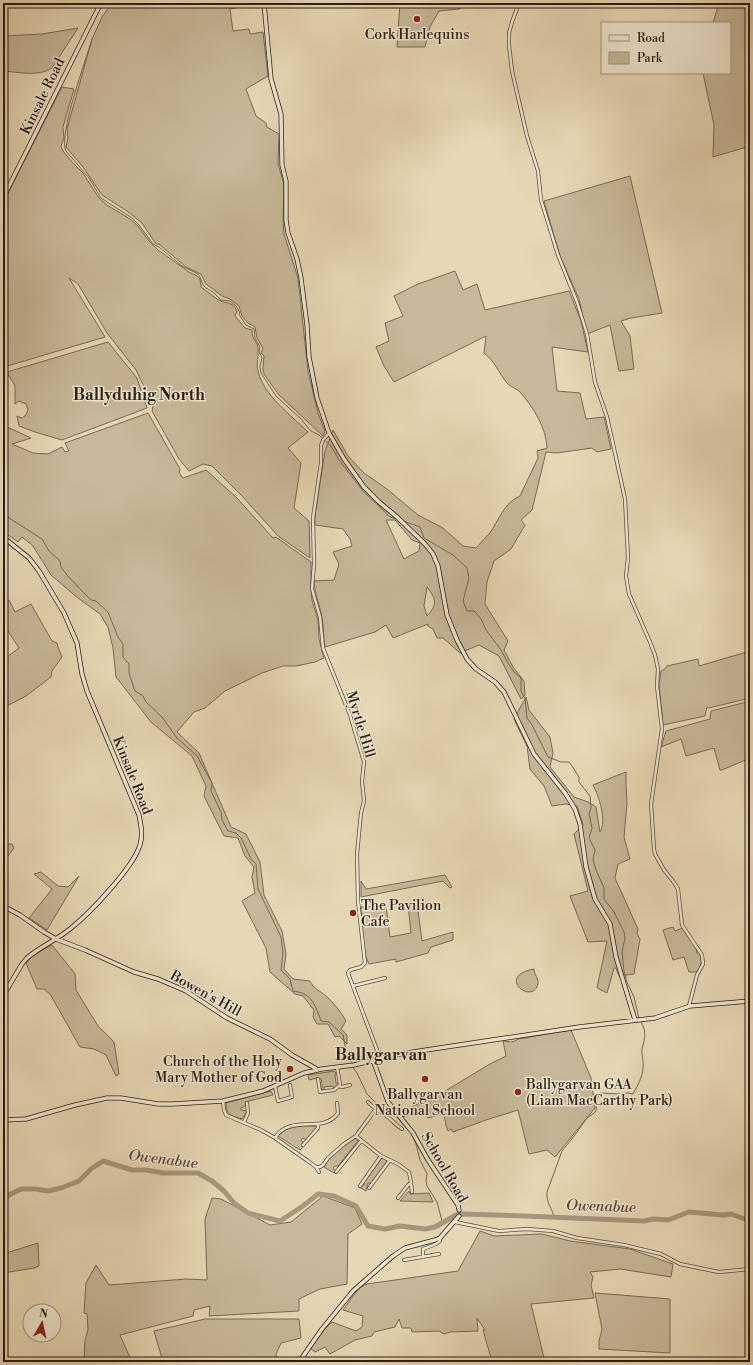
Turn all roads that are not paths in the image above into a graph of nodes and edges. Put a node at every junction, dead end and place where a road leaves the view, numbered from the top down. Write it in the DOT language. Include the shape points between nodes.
graph roads {
  1 [pos="101,3"];
  2 [pos="264,3"];
  3 [pos="519,3"];
  4 [pos="3,198"];
  5 [pos="329,433"];
  6 [pos="3,537"];
  7 [pos="3,906"];
  8 [pos="56,939"];
  9 [pos="385,978"];
  10 [pos="353,986"];
  11 [pos="3,996"];
  12 [pos="750,1002"];
  13 [pos="690,1006"];
  14 [pos="638,1020"];
  15 [pos="380,1058"];
  16 [pos="373,1060"];
  17 [pos="337,1067"];
  18 [pos="317,1070"];
  19 [pos="318,1079"];
  20 [pos="350,1085"];
  21 [pos="275,1086"];
  22 [pos="339,1086"];
  23 [pos="287,1089"];
  24 [pos="223,1101"];
  25 [pos="368,1102"];
  26 [pos="247,1103"];
  27 [pos="333,1108"];
  28 [pos="248,1109"];
  29 [pos="242,1110"];
  30 [pos="375,1110"];
  31 [pos="3,1120"];
  32 [pos="244,1122"];
  33 [pos="318,1124"];
  34 [pos="402,1129"];
  35 [pos="356,1136"];
  36 [pos="275,1138"];
  37 [pos="302,1140"];
  38 [pos="360,1141"];
  39 [pos="381,1156"];
  40 [pos="390,1160"];
  41 [pos="316,1167"];
  42 [pos="336,1169"];
  43 [pos="319,1172"];
  44 [pos="411,1183"];
  45 [pos="362,1185"];
  46 [pos="369,1185"];
  47 [pos="412,1192"];
  48 [pos="400,1197"];
  49 [pos="459,1210"];
  50 [pos="459,1216"];
  51 [pos="455,1222"];
  52 [pos="440,1238"];
  53 [pos="439,1254"];
  54 [pos="423,1257"];
  55 [pos="404,1260"];
  56 [pos="750,1269"];
  57 [pos="299,1362"];
  1 -- 4 [label="street, Kinsale Road"];
  2 -- 5 [label="street" via="271,79 281,114 286,220 300,268 310,364 317,398"];
  3 -- 13 [label="street" via="510,33 512,71 538,171 541,200 558,256 587,334 596,382 607,417 625,499 628,558 626,576 629,594 650,642 658,669 657,686 662,729 652,804 655,854 678,889 682,926 702,955 703,964"];
  5 -- 10 [label="street, Myrtle Hill" via="321,448 313,518 312,589 321,621 324,648 350,715 364,762 364,801 357,854 358,901 365,964 349,972"];
  5 -- 14 [label="street" via="361,483 425,544 436,559 447,615 466,659 504,692 534,754 566,793 575,809 593,892 610,924 616,957"];
  6 -- 8 [label="street, Kinsale Road" via="34,564 68,621 77,643 86,691 139,815 142,829 138,851 124,871 90,910"];
  7 -- 8 [label="street, Bowen's Hill" via="20,914"];
  8 -- 11 [label="street, Kinsale Road" via="27,958"];
  8 -- 18 [label="street, Bowen's Hill" via="186,991 227,1018 270,1039"];
  9 -- 10 [label="street"];
  10 -- 15 [label="street, Myrtle Hill"];
  12 -- 13 [label="street"];
  13 -- 14 [label="street" via="655,1018"];
  14 -- 15 [label="street"];
  15 -- 16 [label="street"];
  16 -- 17 [label="street"];
  16 -- 49 [label="street, School Road" via="388,1102 413,1133"];
  17 -- 18 [label="street"];
  17 -- 22 [label="street"];
  18 -- 21 [label="street"];
  19 -- 22 [label="street" via="320,1092 334,1090"];
  20 -- 22 [label="street"];
  21 -- 23 [label="street" via="278,1100 292,1097 290,1086"];
  21 -- 24 [label="street"];
  24 -- 31 [label="street" via="158,1104 107,1098 26,1119"];
  24 -- 32 [label="street" via="226,1115"];
  25 -- 30 [label="street"];
  26 -- 28 [label="street"];
  27 -- 33 [label="street" via="337,1105 338,1113 335,1117"];
  28 -- 29 [label="street"];
  28 -- 32 [label="street"];
  30 -- 34 [label="street"];
  30 -- 35 [label="street"];
  32 -- 36 [label="street"];
  33 -- 36 [label="street" via="297,1124 284,1128"];
  33 -- 37 [label="street" via="318,1128 305,1144"];
  35 -- 38 [label="street"];
  35 -- 41 [label="street" via="323,1165"];
  36 -- 41 [label="street"];
  38 -- 39 [label="street"];
  38 -- 42 [label="street"];
  39 -- 40 [label="street"];
  39 -- 45 [label="street"];
  40 -- 44 [label="street" via="409,1172"];
  40 -- 46 [label="street"];
  41 -- 43 [label="street"];
  44 -- 47 [label="street"];
  44 -- 48 [label="street"];
  49 -- 50 [label="street, School Road"];
  50 -- 51 [label="street, School Road"];
  51 -- 52 [label="street, School Road"];
  51 -- 56 [label="street" via="499,1231 527,1229 553,1232 624,1245 660,1254 680,1264 719,1272"];
  52 -- 54 [label="street" via="436,1244 423,1249"];
  52 -- 57 [label="street" via="405,1248 362,1283 322,1329"];
  53 -- 54 [label="street"];
  54 -- 55 [label="street"];
}
